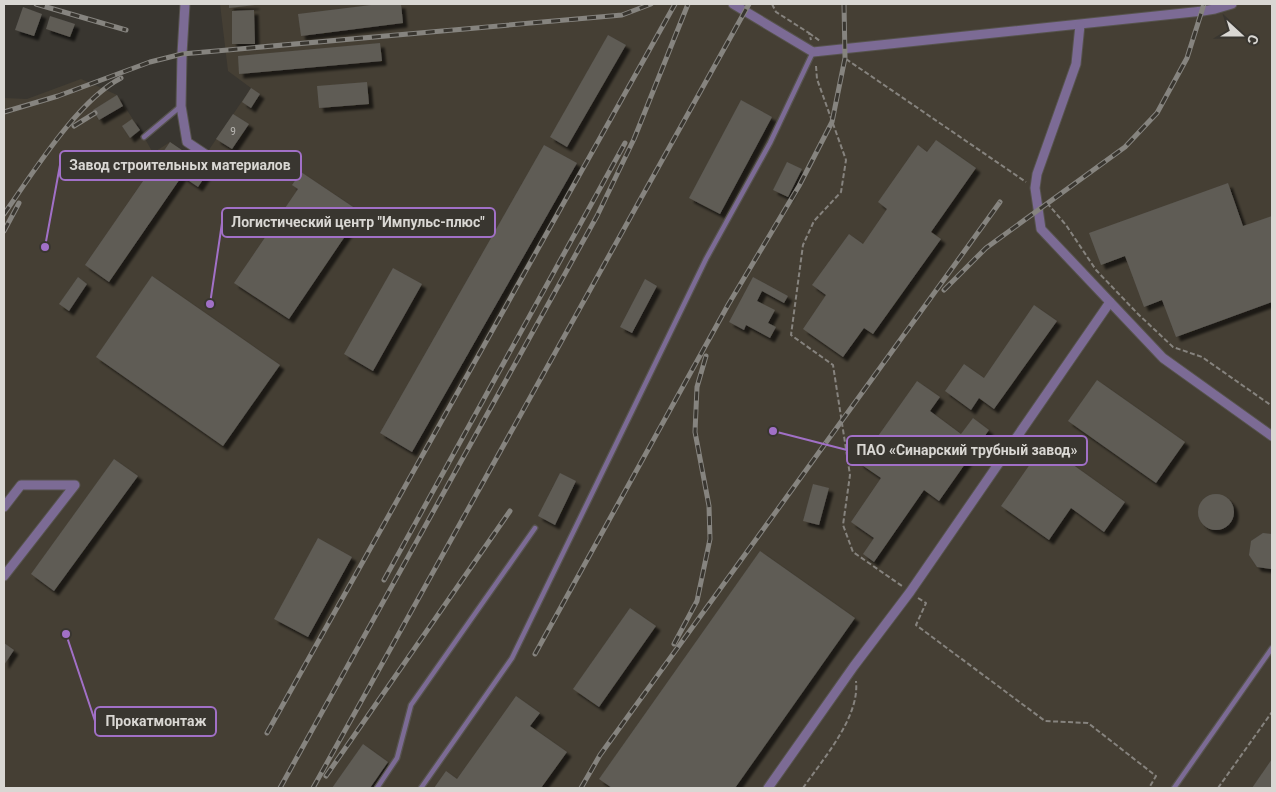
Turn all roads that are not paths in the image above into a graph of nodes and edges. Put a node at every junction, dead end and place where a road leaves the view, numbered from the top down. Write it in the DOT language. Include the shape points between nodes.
graph roads {
  1 [pos="185,4"];
  2 [pos="733,4"];
  3 [pos="1232,4"];
  4 [pos="1080,25"];
  5 [pos="813,52"];
  6 [pos="181,106"];
  7 [pos="144,137"];
  8 [pos="205,154"];
  9 [pos="1110,302"];
  10 [pos="1272,436"];
  11 [pos="4,507"];
  12 [pos="535,528"];
  13 [pos="4,576"];
  14 [pos="1272,648"];
  15 [pos="377,788"];
  16 [pos="421,788"];
  17 [pos="768,788"];
  18 [pos="1174,788"];
  1 -- 6 [label="street"];
  2 -- 5 [label="street"];
  3 -- 4 [label="street" via="1215,9"];
  4 -- 5 [label="street"];
  4 -- 9 [label="street" via="1076,64 1035,188 1041,229"];
  5 -- 16 [label="lane" via="770,143 706,260 512,658"];
  6 -- 7 [label="lane"];
  6 -- 8 [label="street" via="187,142"];
  9 -- 10 [label="street" via="1163,358"];
  9 -- 17 [label="street" via="910,592"];
  11 -- 13 [label="street" via="21,485 75,485"];
  12 -- 15 [label="lane" via="411,705 397,758"];
  14 -- 18 [label="lane"];
}
